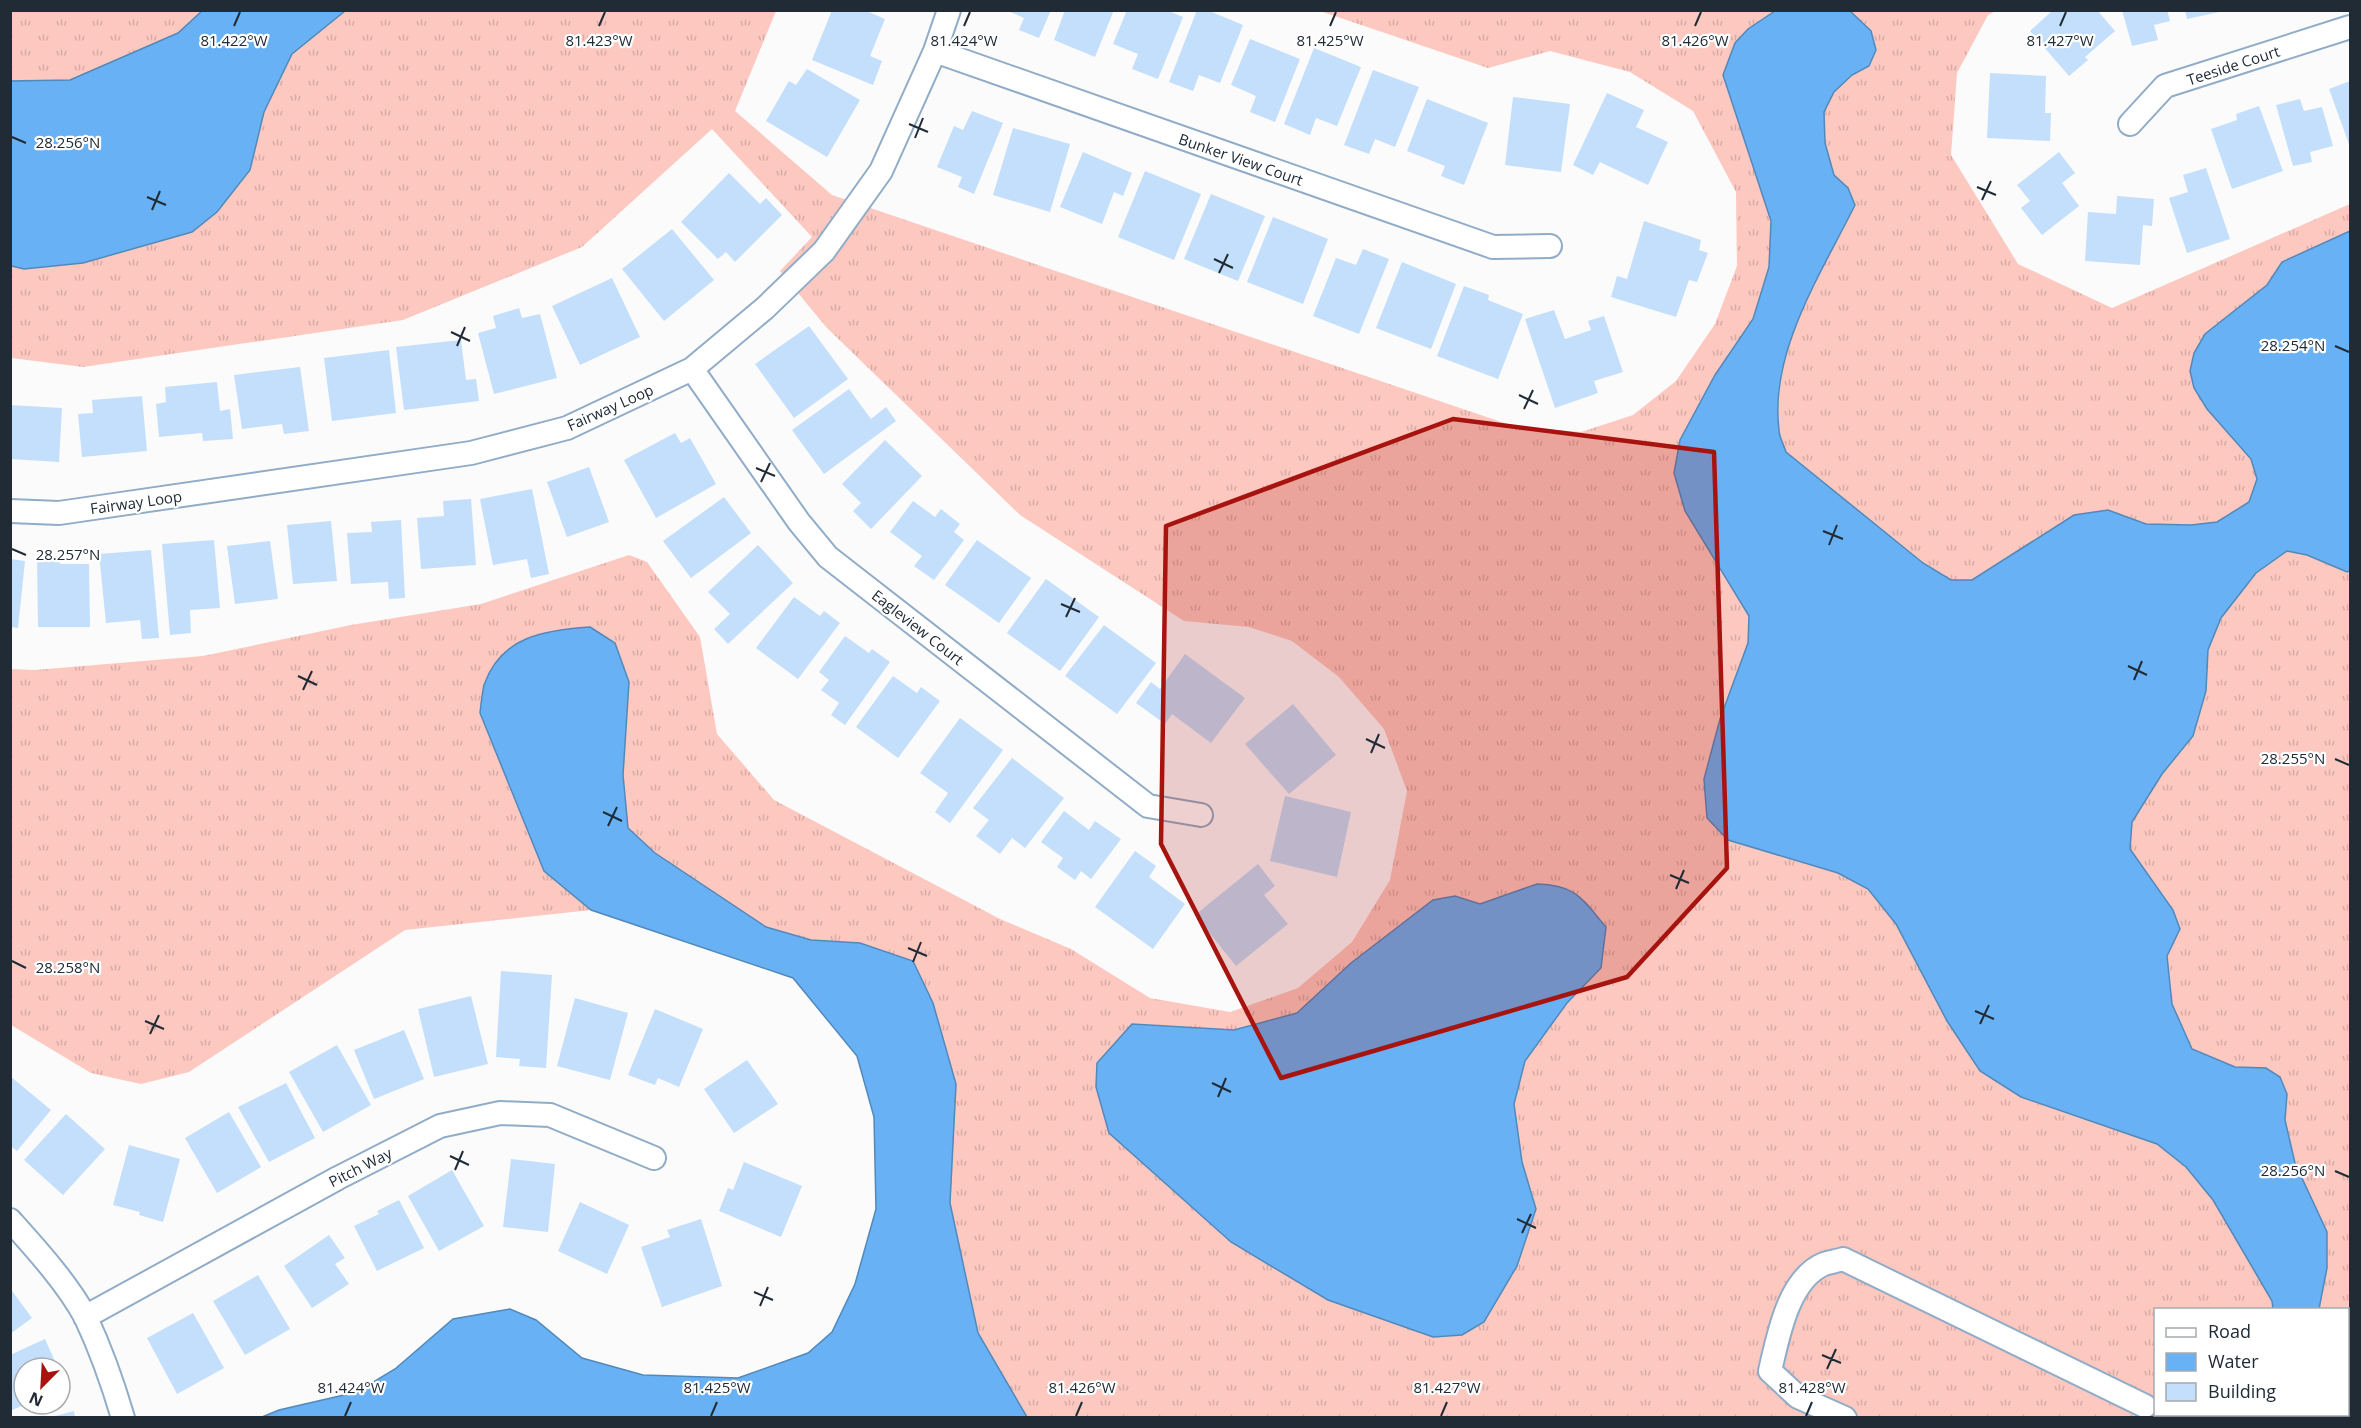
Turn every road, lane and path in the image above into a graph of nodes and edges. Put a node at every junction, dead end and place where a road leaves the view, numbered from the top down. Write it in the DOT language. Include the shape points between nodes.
graph roads {
  1 [pos="949,10"];
  2 [pos="2350,27"];
  3 [pos="935,51"];
  4 [pos="2130,124"];
  5 [pos="1550,246"];
  6 [pos="692,369"];
  7 [pos="10,512"];
  8 [pos="1201,815"];
  9 [pos="654,1158"];
  10 [pos="10,1220"];
  11 [pos="85,1317"];
  12 [pos="2148,1410"];
  13 [pos="123,1418"];
  14 [pos="1845,1418"];
  1 -- 3 [label="street, Fairway Loop"];
  2 -- 4 [label="street, Teeside Court" via="2165,86"];
  3 -- 5 [label="street, Bunker View Court" via="1492,247"];
  3 -- 6 [label="street, Fairway Loop" via="881,171 824,251 765,308"];
  6 -- 7 [label="street, Fairway Loop" via="567,428 471,453 59,513"];
  6 -- 8 [label="street, Eagleview Court" via="828,557 1149,806"];
  9 -- 11 [label="street, Pitch Way" via="550,1115 500,1113 440,1126"];
  10 -- 11 [label="street" via="47,1262"];
  11 -- 13 [label="street"];
  12 -- 14 [label="street" via="1843,1259 1823,1264 1798,1285 1780,1326 1770,1371 1798,1397"];
}
